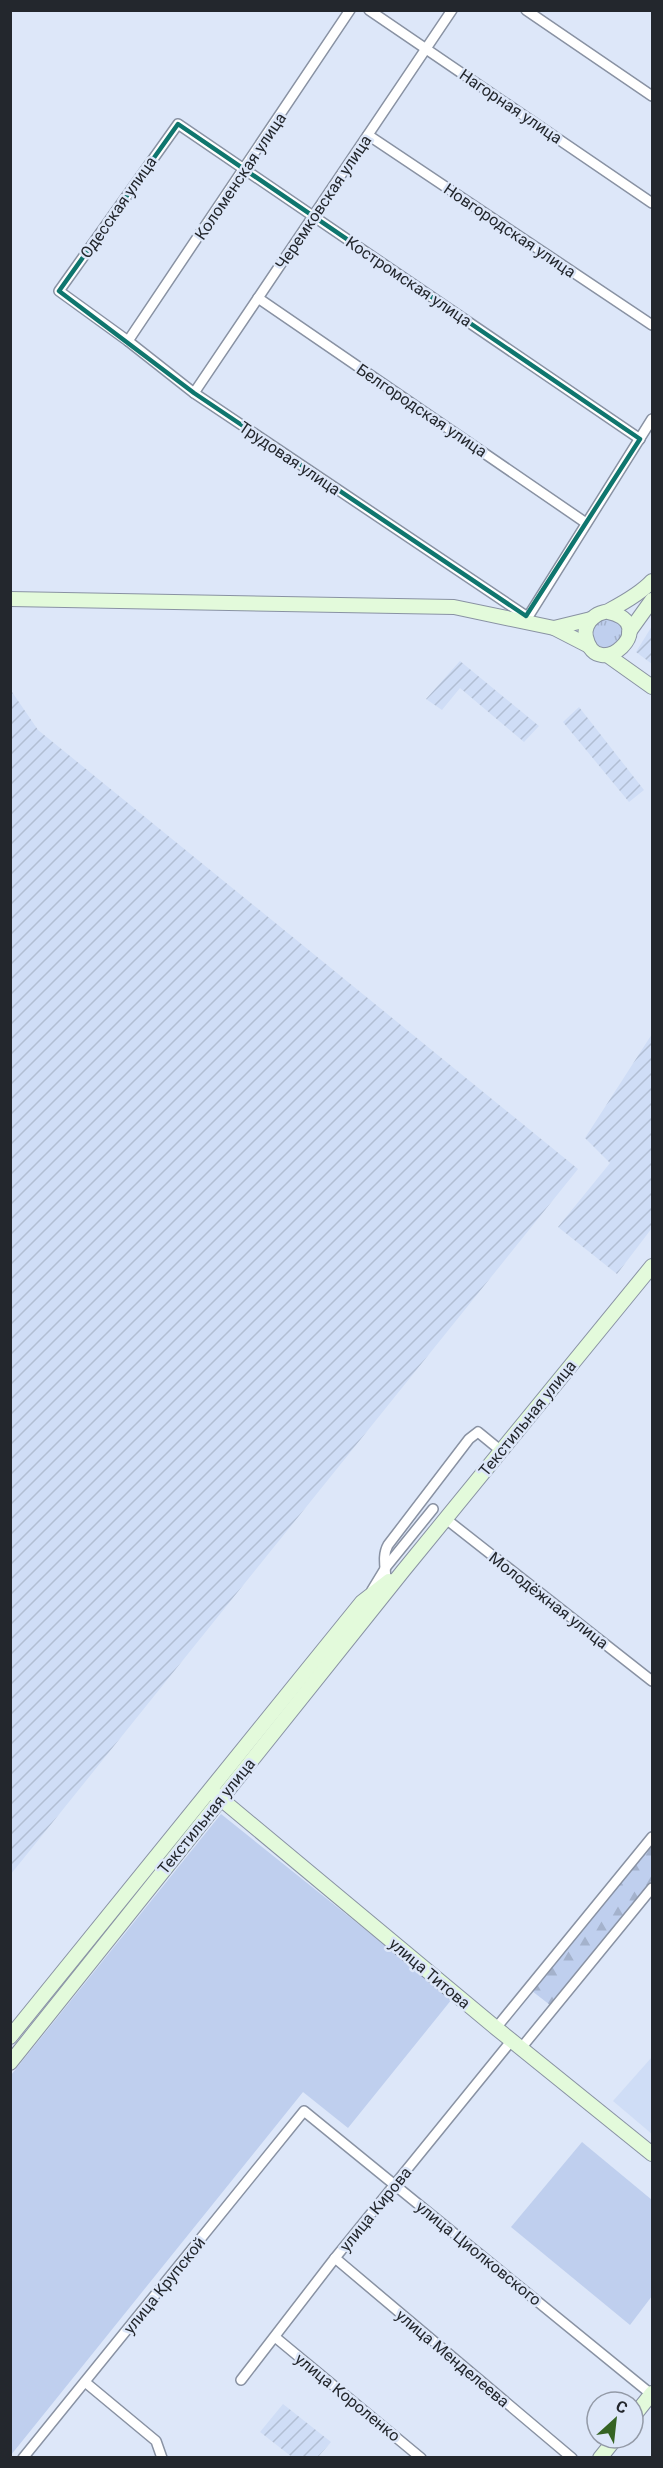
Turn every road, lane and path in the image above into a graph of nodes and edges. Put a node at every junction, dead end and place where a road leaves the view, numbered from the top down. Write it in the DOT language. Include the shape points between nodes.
graph roads {
  1 [pos="350,10"];
  2 [pos="369,10"];
  3 [pos="452,10"];
  4 [pos="526,10"];
  5 [pos="427,48"];
  6 [pos="652,96"];
  7 [pos="178,124"];
  8 [pos="368,135"];
  9 [pos="244,170"];
  10 [pos="652,203"];
  11 [pos="313,216"];
  12 [pos="59,291"];
  13 [pos="258,298"];
  14 [pos="652,325"];
  15 [pos="128,341"];
  16 [pos="194,393"];
  17 [pos="652,419"];
  18 [pos="640,439"];
  19 [pos="586,523"];
  20 [pos="652,581"];
  21 [pos="10,600"];
  22 [pos="652,600"];
  23 [pos="608,612"];
  24 [pos="526,619"];
  25 [pos="591,619"];
  26 [pos="554,628"];
  27 [pos="628,636"];
  28 [pos="589,646"];
  29 [pos="607,655"];
  30 [pos="633,674"];
  31 [pos="652,687"];
  32 [pos="652,1266"];
  33 [pos="500,1450"];
  34 [pos="433,1509"];
  35 [pos="446,1519"];
  36 [pos="386,1567"];
  37 [pos="403,1571"];
  38 [pos="386,1583"];
  39 [pos="375,1596"];
  40 [pos="652,1681"];
  41 [pos="209,1789"];
  42 [pos="220,1798"];
  43 [pos="652,1837"];
  44 [pos="652,1888"];
  45 [pos="496,2028"];
  46 [pos="10,2037"];
  47 [pos="517,2044"];
  48 [pos="10,2063"];
  49 [pos="304,2111"];
  50 [pos="652,2154"];
  51 [pos="395,2185"];
  52 [pos="335,2258"];
  53 [pos="274,2337"];
  54 [pos="241,2380"];
  55 [pos="85,2382"];
  56 [pos="652,2394"];
  57 [pos="23,2457"];
  58 [pos="162,2457"];
  59 [pos="421,2457"];
  60 [pos="572,2457"];
  1 -- 9 [label="street, Коломенская улица"];
  2 -- 5 [label="street, Нагорная улица"];
  3 -- 5 [label="street, Черемковская улица"];
  4 -- 6 [label="street"];
  5 -- 8 [label="street, Черемковская улица"];
  5 -- 10 [label="street, Нагорная улица"];
  7 -- 9 [label="street, Костромская улица"];
  7 -- 12 [label="street, Одесская улица"];
  8 -- 11 [label="street, Черемковская улица"];
  8 -- 14 [label="street, Новгородская улица"];
  9 -- 11 [label="street, Костромская улица"];
  9 -- 15 [label="street, Коломенская улица"];
  11 -- 13 [label="street, Черемковская улица"];
  11 -- 18 [label="street, Костромская улица"];
  12 -- 15 [label="street, Трудовая улица"];
  13 -- 16 [label="street, Черемковская улица"];
  13 -- 19 [label="street, Белгородская улица"];
  15 -- 16 [label="street, Трудовая улица"];
  16 -- 24 [label="street, Трудовая улица"];
  17 -- 18 [label="street"];
  18 -- 19 [label="street"];
  19 -- 24 [label="street"];
  20 -- 23 [label="main road"];
  21 -- 24 [label="main road" via="454,607"];
  22 -- 27 [label="main road"];
  23 -- 25 [label="main road"];
  23 -- 27 [label="main road" via="621,616 628,626"];
  24 -- 26 [label="main road"];
  25 -- 26 [label="main road"];
  25 -- 28 [label="main road" via="586,630"];
  26 -- 28 [label="main road"];
  27 -- 29 [label="main road" via="617,653"];
  27 -- 30 [label="main road"];
  28 -- 29 [label="main road"];
  29 -- 30 [label="main road"];
  30 -- 31 [label="main road"];
  32 -- 33 [label="main road, Текстильная улица"];
  33 -- 35 [label="main road, Текстильная улица"];
  33 -- 36 [label="street" via="478,1432 465,1444 388,1545 383,1553"];
  34 -- 36 [label="street"];
  35 -- 37 [label="main road, Текстильная улица"];
  35 -- 40 [label="street, Молодёжная улица"];
  36 -- 38 [label="street"];
  36 -- 39 [label="street"];
  37 -- 38 [label="main road, Текстильная улица"];
  37 -- 39 [label="main road, Текстильная улица"];
  38 -- 39 [label="main road, Текстильная улица"];
  39 -- 41 [label="main road, Текстильная улица"];
  39 -- 42 [label="main road, Текстильная улица"];
  41 -- 42 [label="main road, улица Титова"];
  41 -- 46 [label="main road, Текстильная улица"];
  42 -- 45 [label="main road, улица Титова"];
  42 -- 48 [label="main road, Текстильная улица"];
  43 -- 45 [label="street"];
  44 -- 47 [label="street, улица Кирова"];
  45 -- 47 [label="main road, улица Титова"];
  47 -- 50 [label="main road, улица Титова"];
  47 -- 51 [label="street, улица Кирова"];
  49 -- 51 [label="street, улица Циолковского"];
  49 -- 55 [label="street, улица Крупской"];
  51 -- 52 [label="street, улица Кирова"];
  51 -- 56 [label="street, улица Циолковского"];
  52 -- 53 [label="street, улица Кирова"];
  52 -- 60 [label="street, улица Менделеева"];
  53 -- 54 [label="street, улица Кирова"];
  53 -- 59 [label="street, улица Короленко"];
  55 -- 57 [label="street, улица Крупской"];
  55 -- 58 [label="street" via="156,2441"];
}
